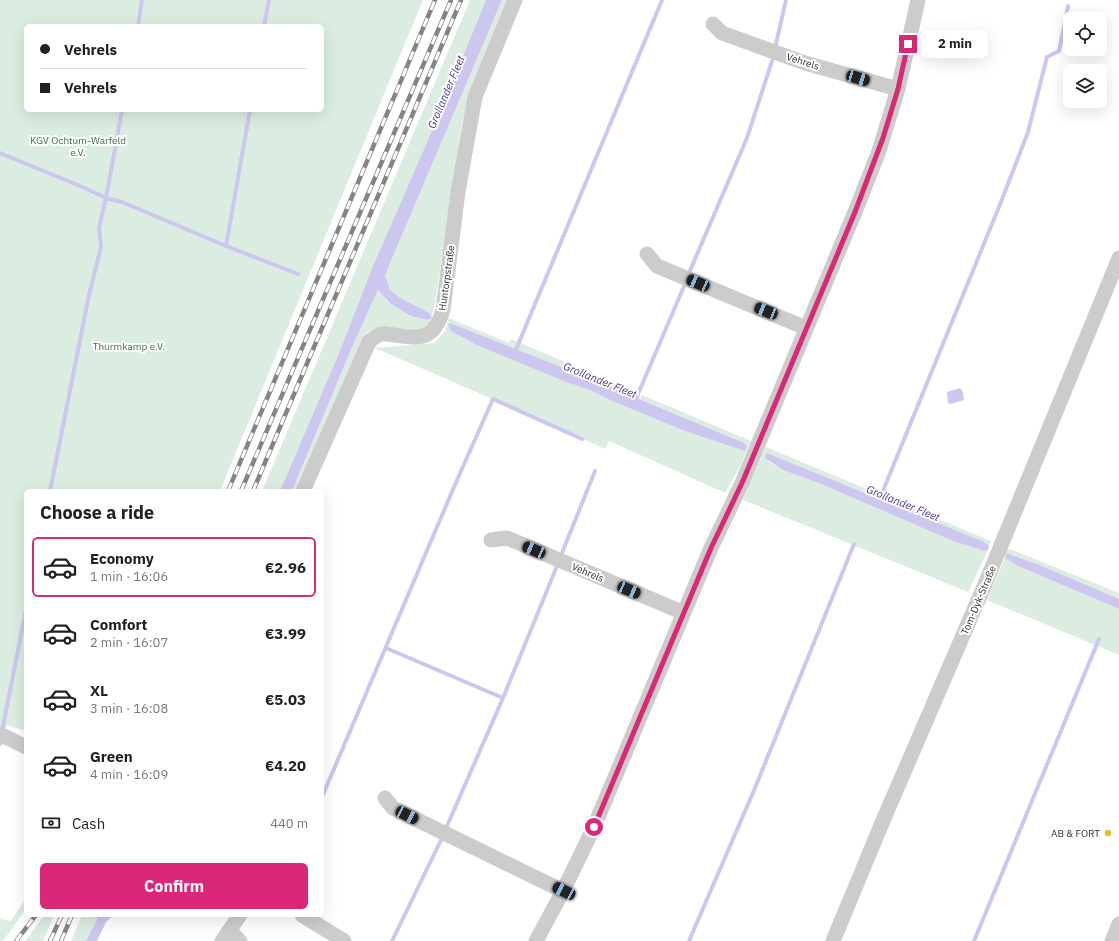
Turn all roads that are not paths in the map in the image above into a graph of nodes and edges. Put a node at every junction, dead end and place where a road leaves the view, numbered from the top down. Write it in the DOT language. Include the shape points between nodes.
graph roads {
  1 [pos="515,0"];
  2 [pos="918,0"];
  3 [pos="713,24"];
  4 [pos="898,89"];
  5 [pos="647,254"];
  6 [pos="1119,258"];
  7 [pos="806,328"];
  8 [pos="304,489"];
  9 [pos="491,540"];
  10 [pos="684,613"];
  11 [pos="0,734"];
  12 [pos="24,746"];
  13 [pos="385,798"];
  14 [pos="564,891"];
  15 [pos="239,917"];
  16 [pos="305,917"];
  17 [pos="1119,924"];
  18 [pos="231,938"];
  19 [pos="344,941"];
  20 [pos="536,941"];
  21 [pos="833,941"];
  22 [pos="1112,941"];
  1 -- 8 [label="street, Huntorpstraße" via="475,97 458,192 440,320 428,336 418,338 388,333 374,337 369,342"];
  2 -- 4 [label="street"];
  3 -- 4 [label="street, Vehrels" via="722,33 805,63"];
  4 -- 7 [label="street" via="879,151"];
  5 -- 7 [label="street" via="657,266"];
  6 -- 21 [label="street, Tom-Dyk-Straße" via="986,582"];
  7 -- 10 [label="street" via="742,483"];
  9 -- 10 [label="street, Vehrels" via="507,538"];
  10 -- 14 [label="street" via="594,827"];
  11 -- 12 [label="street"];
  13 -- 14 [label="street" via="393,808"];
  14 -- 20 [label="street"];
  15 -- 18 [label="street"];
  16 -- 19 [label="street"];
  17 -- 22 [label="street"];
}
